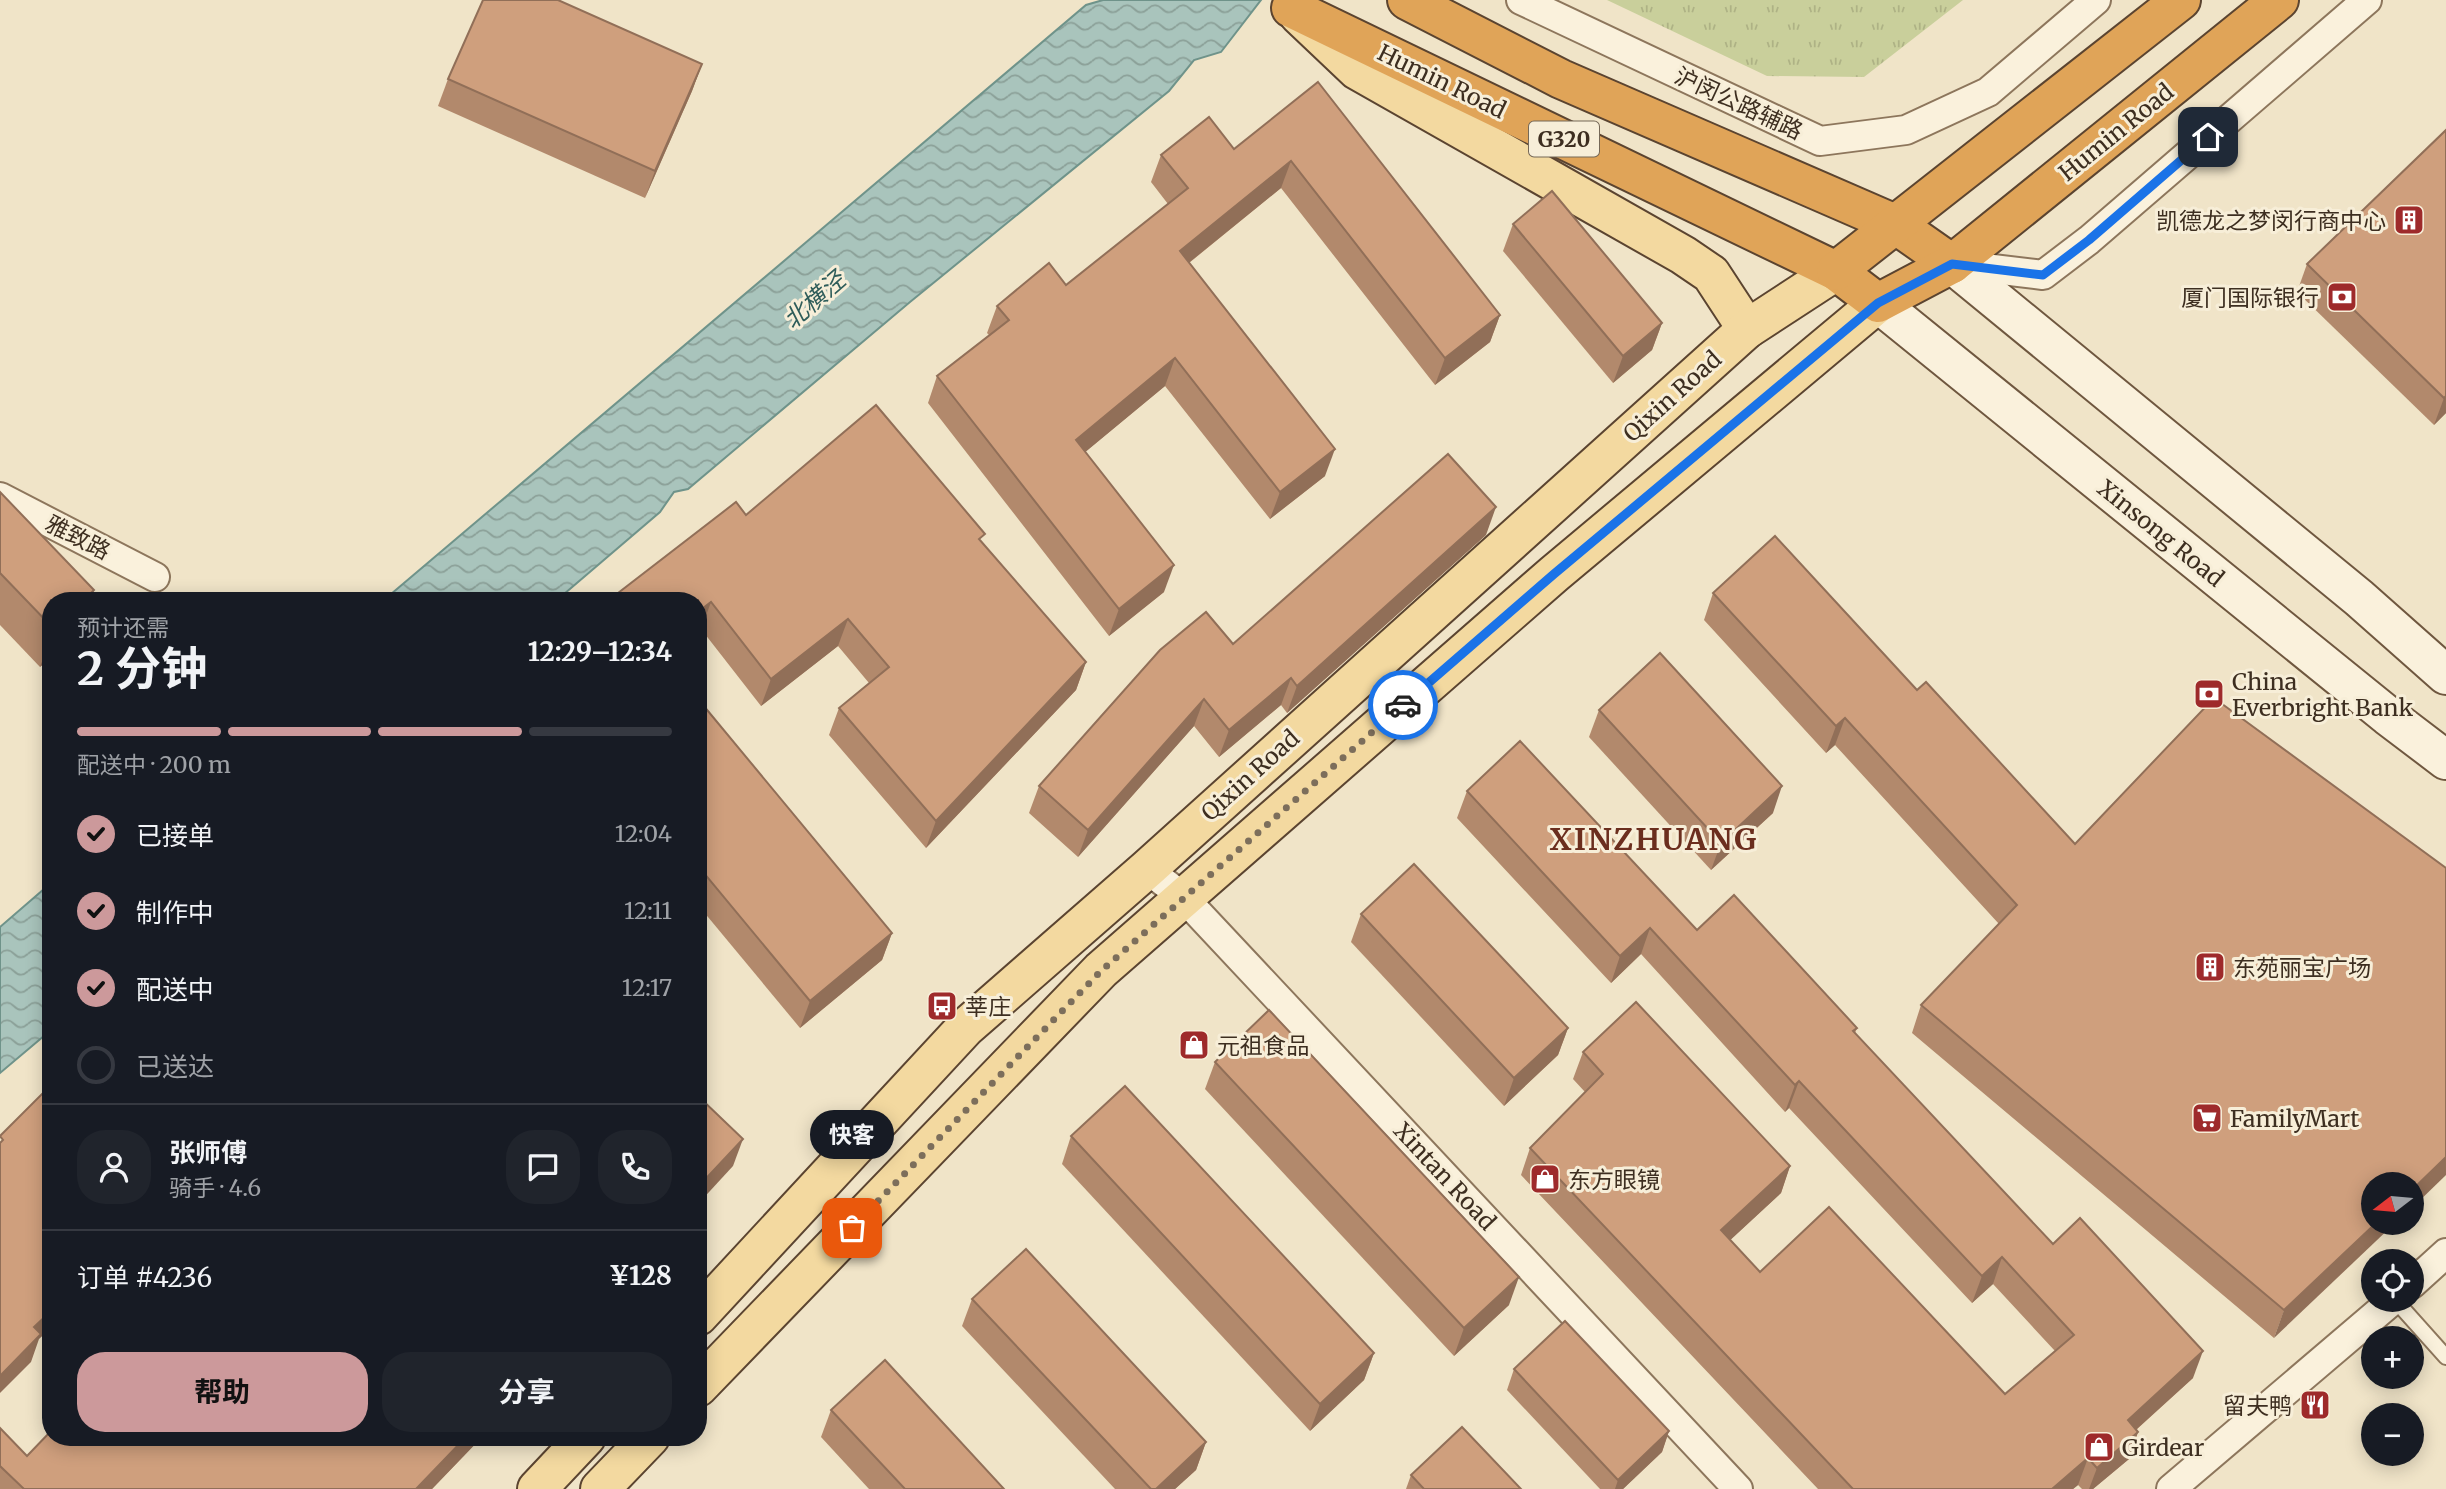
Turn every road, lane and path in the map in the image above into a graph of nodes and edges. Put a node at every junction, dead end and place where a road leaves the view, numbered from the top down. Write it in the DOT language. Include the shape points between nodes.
graph roads {
  1 [pos="1407,0"];
  2 [pos="1521,0"];
  3 [pos="2096,0"];
  4 [pos="2181,0"];
  5 [pos="2280,0"];
  6 [pos="2367,0"];
  7 [pos="1283,4"];
  8 [pos="1895,224"];
  9 [pos="1952,264"];
  10 [pos="1836,271"];
  11 [pos="1878,303"];
  12 [pos="1747,329"];
  13 [pos="0,497"];
  14 [pos="155,577"];
  15 [pos="2446,675"];
  16 [pos="2446,760"];
  17 [pos="1147,869"];
  18 [pos="1183,897"];
  19 [pos="2446,1253"];
  20 [pos="2424,1273"];
  21 [pos="707,1306"];
  22 [pos="2380,1312"];
  23 [pos="2405,1312"];
  24 [pos="2446,1357"];
  25 [pos="707,1378"];
  26 [pos="578,1446"];
  27 [pos="641,1446"];
  28 [pos="537,1489"];
  29 [pos="600,1489"];
  30 [pos="1738,1489"];
  31 [pos="2171,1489"];
  1 -- 8 [label="highway, G320" via="1561,79"];
  2 -- 3 [label="street, 沪闵公路辅路" via="1820,141 1906,130 1988,92"];
  4 -- 8 [label="highway"];
  5 -- 9 [label="highway, Humin Road"];
  6 -- 9 [label="street" via="2043,275"];
  7 -- 10 [label="highway, Humin Road / G320"];
  7 -- 12 [label="main road" via="1357,70 1711,274"];
  8 -- 9 [label="highway, G320"];
  8 -- 10 [label="highway"];
  9 -- 11 [label="highway, Humin Road"];
  9 -- 15 [label="main road" via="2359,598"];
  10 -- 11 [label="highway, Humin Road / G320"];
  10 -- 12 [label="main road, Qixin Road"];
  11 -- 16 [label="main road, Xinsong Road"];
  11 -- 18 [label="main road, Qixin Road" via="1554,574"];
  12 -- 17 [label="main road, Qixin Road"];
  13 -- 14 [label="street, 雅致路"];
  17 -- 18 [label="street, Xintan Road"];
  17 -- 21 [label="main road, Qixin Road" via="965,1028"];
  18 -- 25 [label="main road, Qixin Road" via="1101,971"];
  18 -- 30 [label="street, Xintan Road"];
  19 -- 20 [label="street"];
  22 -- 31 [label="street"];
  23 -- 24 [label="lane"];
  26 -- 28 [label="main road"];
  27 -- 29 [label="main road"];
}
